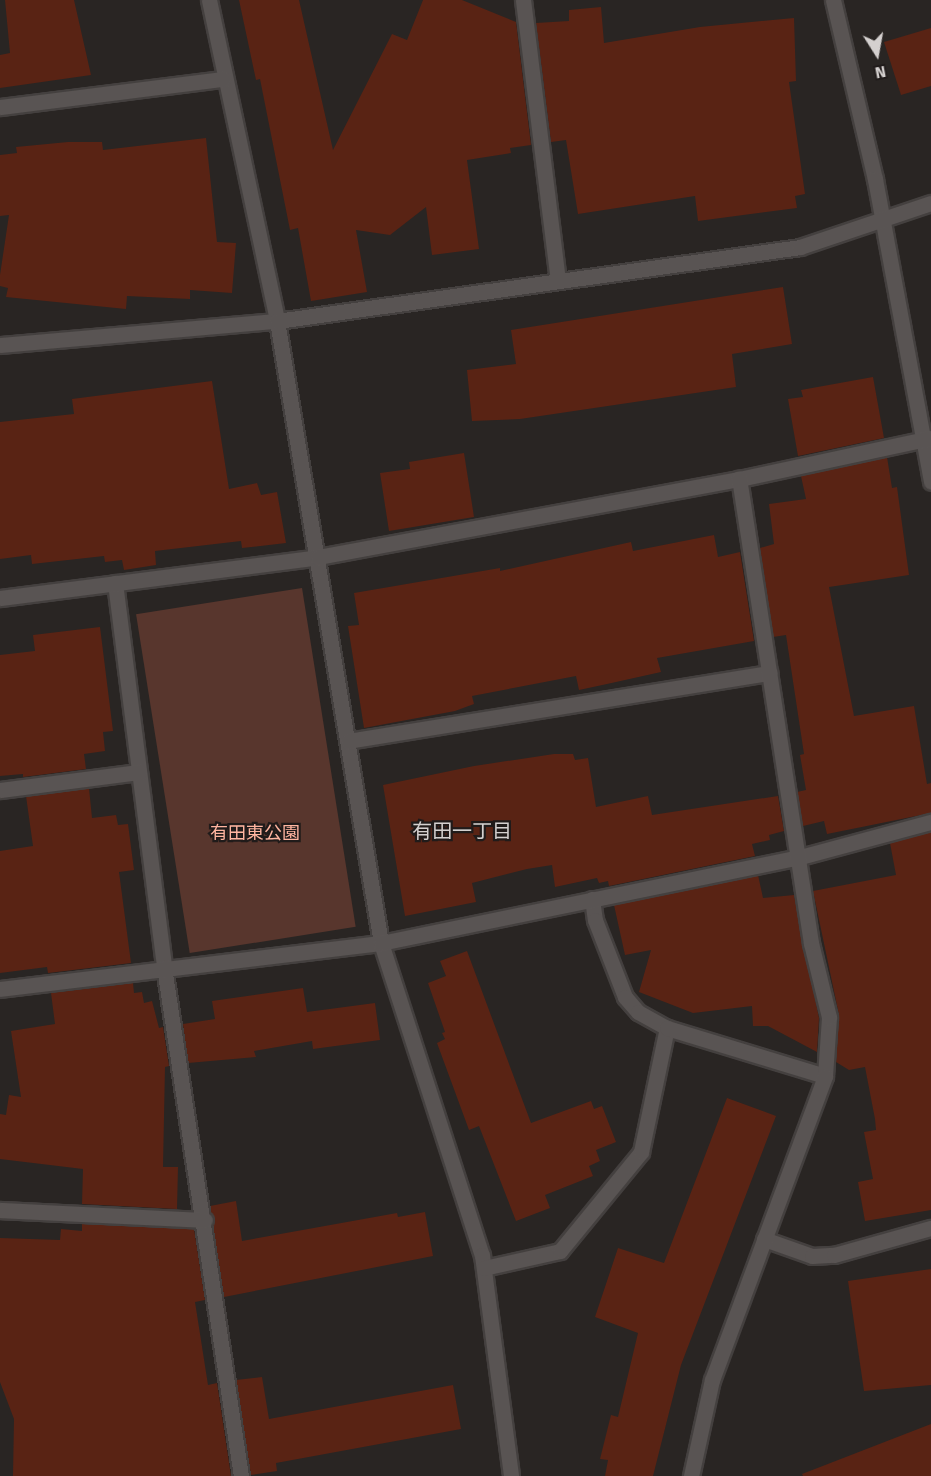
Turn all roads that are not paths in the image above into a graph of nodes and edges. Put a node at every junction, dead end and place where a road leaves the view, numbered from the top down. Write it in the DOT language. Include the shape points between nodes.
graph roads {
  1 [pos="209,0"];
  2 [pos="523,0"];
  3 [pos="833,0"];
  4 [pos="223,79"];
  5 [pos="0,107"];
  6 [pos="931,203"];
  7 [pos="882,221"];
  8 [pos="558,281"];
  9 [pos="277,321"];
  10 [pos="0,345"];
  11 [pos="928,439"];
  12 [pos="739,479"];
  13 [pos="931,482"];
  14 [pos="318,557"];
  15 [pos="115,583"];
  16 [pos="0,598"];
  17 [pos="770,673"];
  18 [pos="348,741"];
  19 [pos="139,772"];
  20 [pos="0,790"];
  21 [pos="931,822"];
  22 [pos="800,857"];
  23 [pos="592,899"];
  24 [pos="381,943"];
  25 [pos="164,967"];
  26 [pos="0,989"];
  27 [pos="668,1028"];
  28 [pos="825,1076"];
  29 [pos="0,1210"];
  30 [pos="205,1220"];
  31 [pos="931,1228"];
  32 [pos="764,1239"];
  33 [pos="484,1268"];
  34 [pos="242,1476"];
  35 [pos="511,1476"];
  36 [pos="691,1476"];
  1 -- 4 [label="street"];
  2 -- 8 [label="street"];
  3 -- 7 [label="street"];
  4 -- 5 [label="street"];
  4 -- 9 [label="street"];
  6 -- 7 [label="street"];
  7 -- 8 [label="street" via="800,247"];
  7 -- 11 [label="street"];
  8 -- 9 [label="street"];
  9 -- 10 [label="street"];
  9 -- 14 [label="street"];
  11 -- 12 [label="street"];
  11 -- 13 [label="street"];
  12 -- 14 [label="street"];
  12 -- 17 [label="street"];
  14 -- 15 [label="street"];
  14 -- 18 [label="street"];
  15 -- 16 [label="street"];
  15 -- 19 [label="street"];
  17 -- 18 [label="street"];
  17 -- 22 [label="street"];
  18 -- 24 [label="street"];
  19 -- 20 [label="street"];
  19 -- 25 [label="street"];
  21 -- 22 [label="street"];
  22 -- 23 [label="street"];
  22 -- 28 [label="street" via="811,943 829,1017"];
  23 -- 24 [label="street"];
  23 -- 27 [label="street" via="595,920 625,997 638,1012"];
  24 -- 25 [label="street"];
  24 -- 33 [label="street"];
  25 -- 26 [label="street"];
  25 -- 30 [label="street"];
  27 -- 28 [label="street"];
  27 -- 33 [label="street" via="641,1152 560,1251"];
  28 -- 32 [label="street"];
  29 -- 30 [label="street"];
  30 -- 34 [label="street"];
  31 -- 32 [label="street" via="834,1255 812,1256"];
  32 -- 36 [label="street" via="712,1380"];
  33 -- 35 [label="street"];
}
